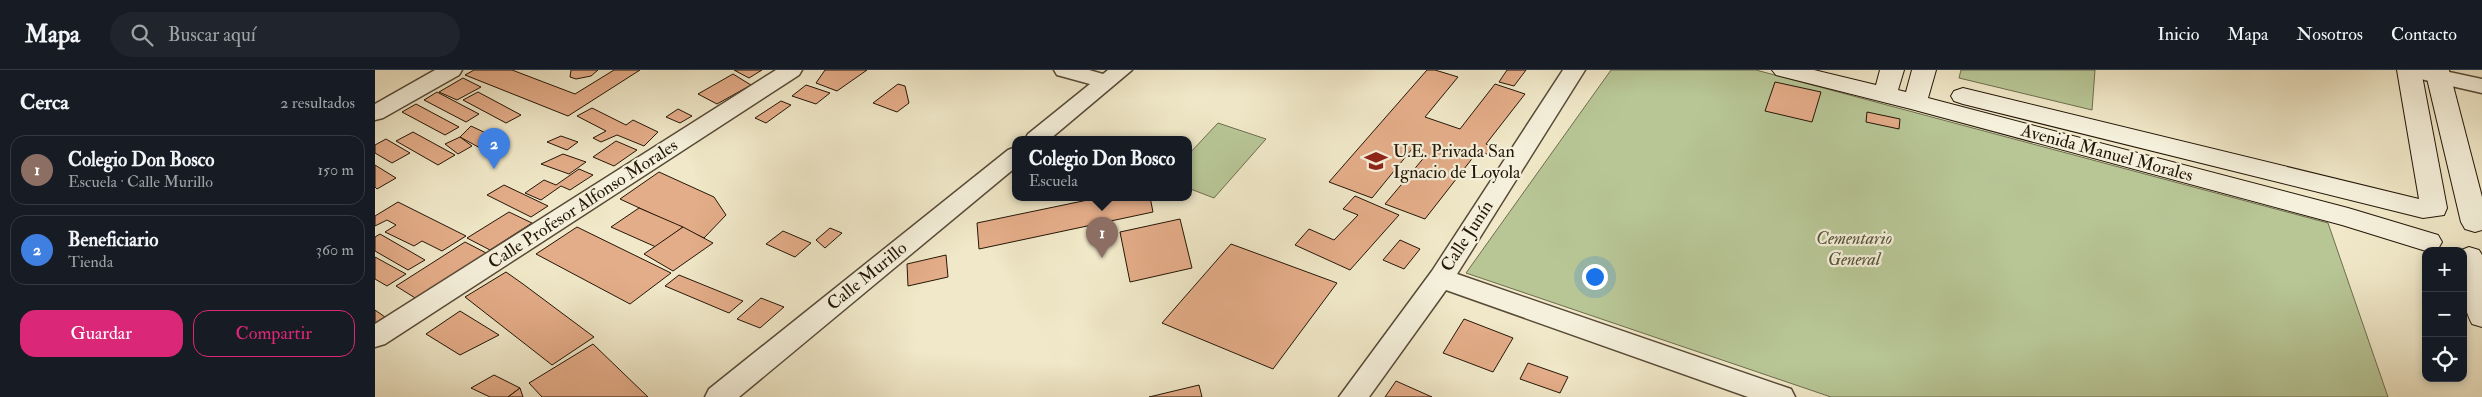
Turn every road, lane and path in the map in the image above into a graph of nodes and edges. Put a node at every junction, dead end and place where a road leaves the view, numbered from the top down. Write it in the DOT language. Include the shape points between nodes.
graph roads {
  1 [pos="451,70"];
  2 [pos="791,70"];
  3 [pos="1065,70"];
  4 [pos="1574,70"];
  5 [pos="1784,70"];
  6 [pos="1856,70"];
  7 [pos="2410,70"];
  8 [pos="2438,73"];
  9 [pos="1113,76"];
  10 [pos="1889,81"];
  11 [pos="1919,86"];
  12 [pos="2482,86"];
  13 [pos="375,113"];
  14 [pos="1040,136"];
  15 [pos="1012,158"];
  16 [pos="2429,208"];
  17 [pos="2478,225"];
  18 [pos="2442,247"];
  19 [pos="2450,247"];
  20 [pos="2467,276"];
  21 [pos="1441,278"];
  22 [pos="2482,316"];
  23 [pos="375,337"];
  24 [pos="1729,388"];
  25 [pos="719,397"];
  26 [pos="1353,397"];
  27 [pos="1781,397"];
  1 -- 13 [label="street"];
  2 -- 23 [label="street, Calle Profesor Alfonso Morales"];
  3 -- 9 [label="street"];
  4 -- 21 [label="street, Calle Junín"];
  5 -- 10 [label="street, Avenida Manuel Morales"];
  6 -- 10 [label="street, Avenida Manuel Morales"];
  7 -- 8 [label="street"];
  7 -- 16 [label="street"];
  8 -- 12 [label="street"];
  8 -- 17 [label="street"];
  9 -- 14 [label="street"];
  10 -- 11 [label="street, Avenida Manuel Morales"];
  11 -- 16 [label="street, Avenida Manuel Morales"];
  11 -- 18 [label="street, Avenida Manuel Morales"];
  15 -- 25 [label="street, Calle Murillo"];
  16 -- 17 [label="street, Avenida Manuel Morales" via="2462,216"];
  16 -- 19 [label="street" via="2415,212 2413,225"];
  20 -- 22 [label="street"];
  21 -- 24 [label="street"];
  21 -- 26 [label="street, Calle Junín"];
  24 -- 27 [label="street"];
}
